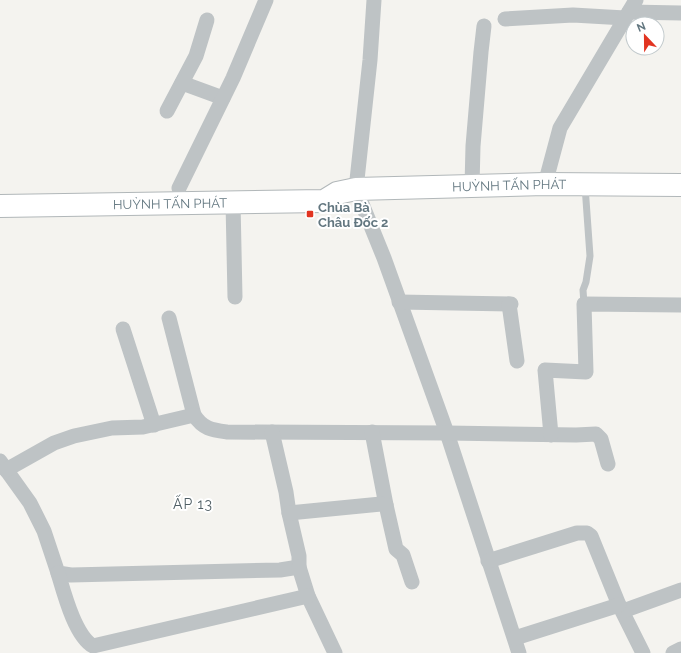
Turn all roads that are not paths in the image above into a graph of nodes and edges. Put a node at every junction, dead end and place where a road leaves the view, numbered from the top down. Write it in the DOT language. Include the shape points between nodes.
graph roads {
  1 [pos="266,0"];
  2 [pos="374,0"];
  3 [pos="630,10"];
  4 [pos="681,13"];
  5 [pos="505,19"];
  6 [pos="207,20"];
  7 [pos="484,26"];
  8 [pos="182,83"];
  9 [pos="223,98"];
  10 [pos="167,111"];
  11 [pos="545,184"];
  12 [pos="585,184"];
  13 [pos="681,185"];
  14 [pos="472,186"];
  15 [pos="179,188"];
  16 [pos="0,191"];
  17 [pos="347,191"];
  18 [pos="233,202"];
  19 [pos="0,206"];
  20 [pos="235,297"];
  21 [pos="399,302"];
  22 [pos="584,304"];
  23 [pos="681,304"];
  24 [pos="169,318"];
  25 [pos="123,329"];
  26 [pos="517,361"];
  27 [pos="194,415"];
  28 [pos="154,425"];
  29 [pos="272,432"];
  30 [pos="372,432"];
  31 [pos="447,432"];
  32 [pos="551,435"];
  33 [pos="608,464"];
  34 [pos="3,465"];
  35 [pos="386,505"];
  36 [pos="289,513"];
  37 [pos="488,560"];
  38 [pos="299,567"];
  39 [pos="58,573"];
  40 [pos="412,582"];
  41 [pos="681,590"];
  42 [pos="308,596"];
  43 [pos="621,608"];
  44 [pos="515,638"];
  45 [pos="681,649"];
  46 [pos="335,653"];
  47 [pos="519,653"];
  48 [pos="643,653"];
  49 [pos="672,653"];
  1 -- 9 [label="street"];
  2 -- 17 [label="street" via="370,60"];
  3 -- 4 [label="street"];
  3 -- 5 [label="street"];
  3 -- 11 [label="street" via="560,128"];
  6 -- 8 [label="street" via="196,56"];
  7 -- 14 [label="street"];
  8 -- 9 [label="street"];
  8 -- 10 [label="street"];
  9 -- 15 [label="street"];
  11 -- 12 [label="main road, HUỲNH TẤN PHÁT"];
  11 -- 14 [label="main road, HUỲNH TẤN PHÁT"];
  12 -- 13 [label="main road, HUỲNH TẤN PHÁT"];
  12 -- 22 [label="lane" via="590,256 583,290"];
  14 -- 17 [label="main road, HUỲNH TẤN PHÁT"];
  15 -- 16 [label="main road, HUỲNH TẤN PHÁT"];
  15 -- 17 [label="main road, HUỲNH TẤN PHÁT" via="322,187"];
  17 -- 18 [label="main road, HUỲNH TẤN PHÁT" via="324,201"];
  17 -- 21 [label="street" via="384,258"];
  18 -- 19 [label="main road, HUỲNH TẤN PHÁT"];
  18 -- 20 [label="street"];
  21 -- 26 [label="street" via="510,304"];
  21 -- 31 [label="street"];
  22 -- 23 [label="street"];
  22 -- 32 [label="street" via="586,372 545,370"];
  24 -- 27 [label="street"];
  25 -- 28 [label="street"];
  27 -- 28 [label="street"];
  27 -- 29 [label="street" via="199,422 212,430"];
  28 -- 34 [label="street" via="112,428 74,436"];
  29 -- 30 [label="street"];
  29 -- 36 [label="street"];
  30 -- 31 [label="street"];
  30 -- 35 [label="street"];
  31 -- 32 [label="street"];
  31 -- 37 [label="street"];
  32 -- 33 [label="street" via="598,435"];
  34 -- 39 [label="street" via="30,503 44,531"];
  35 -- 36 [label="street"];
  35 -- 40 [label="street" via="396,549 403,555"];
  36 -- 38 [label="street"];
  37 -- 43 [label="street" via="577,533 587,533 591,536"];
  37 -- 44 [label="street"];
  38 -- 39 [label="street" via="249,571 71,575"];
  38 -- 42 [label="street"];
  39 -- 42 [label="street" via="66,603 81,634 94,646"];
  41 -- 43 [label="street"];
  42 -- 46 [label="street"];
  43 -- 44 [label="street"];
  43 -- 48 [label="street"];
  44 -- 47 [label="street"];
  45 -- 49 [label="street"];
}
